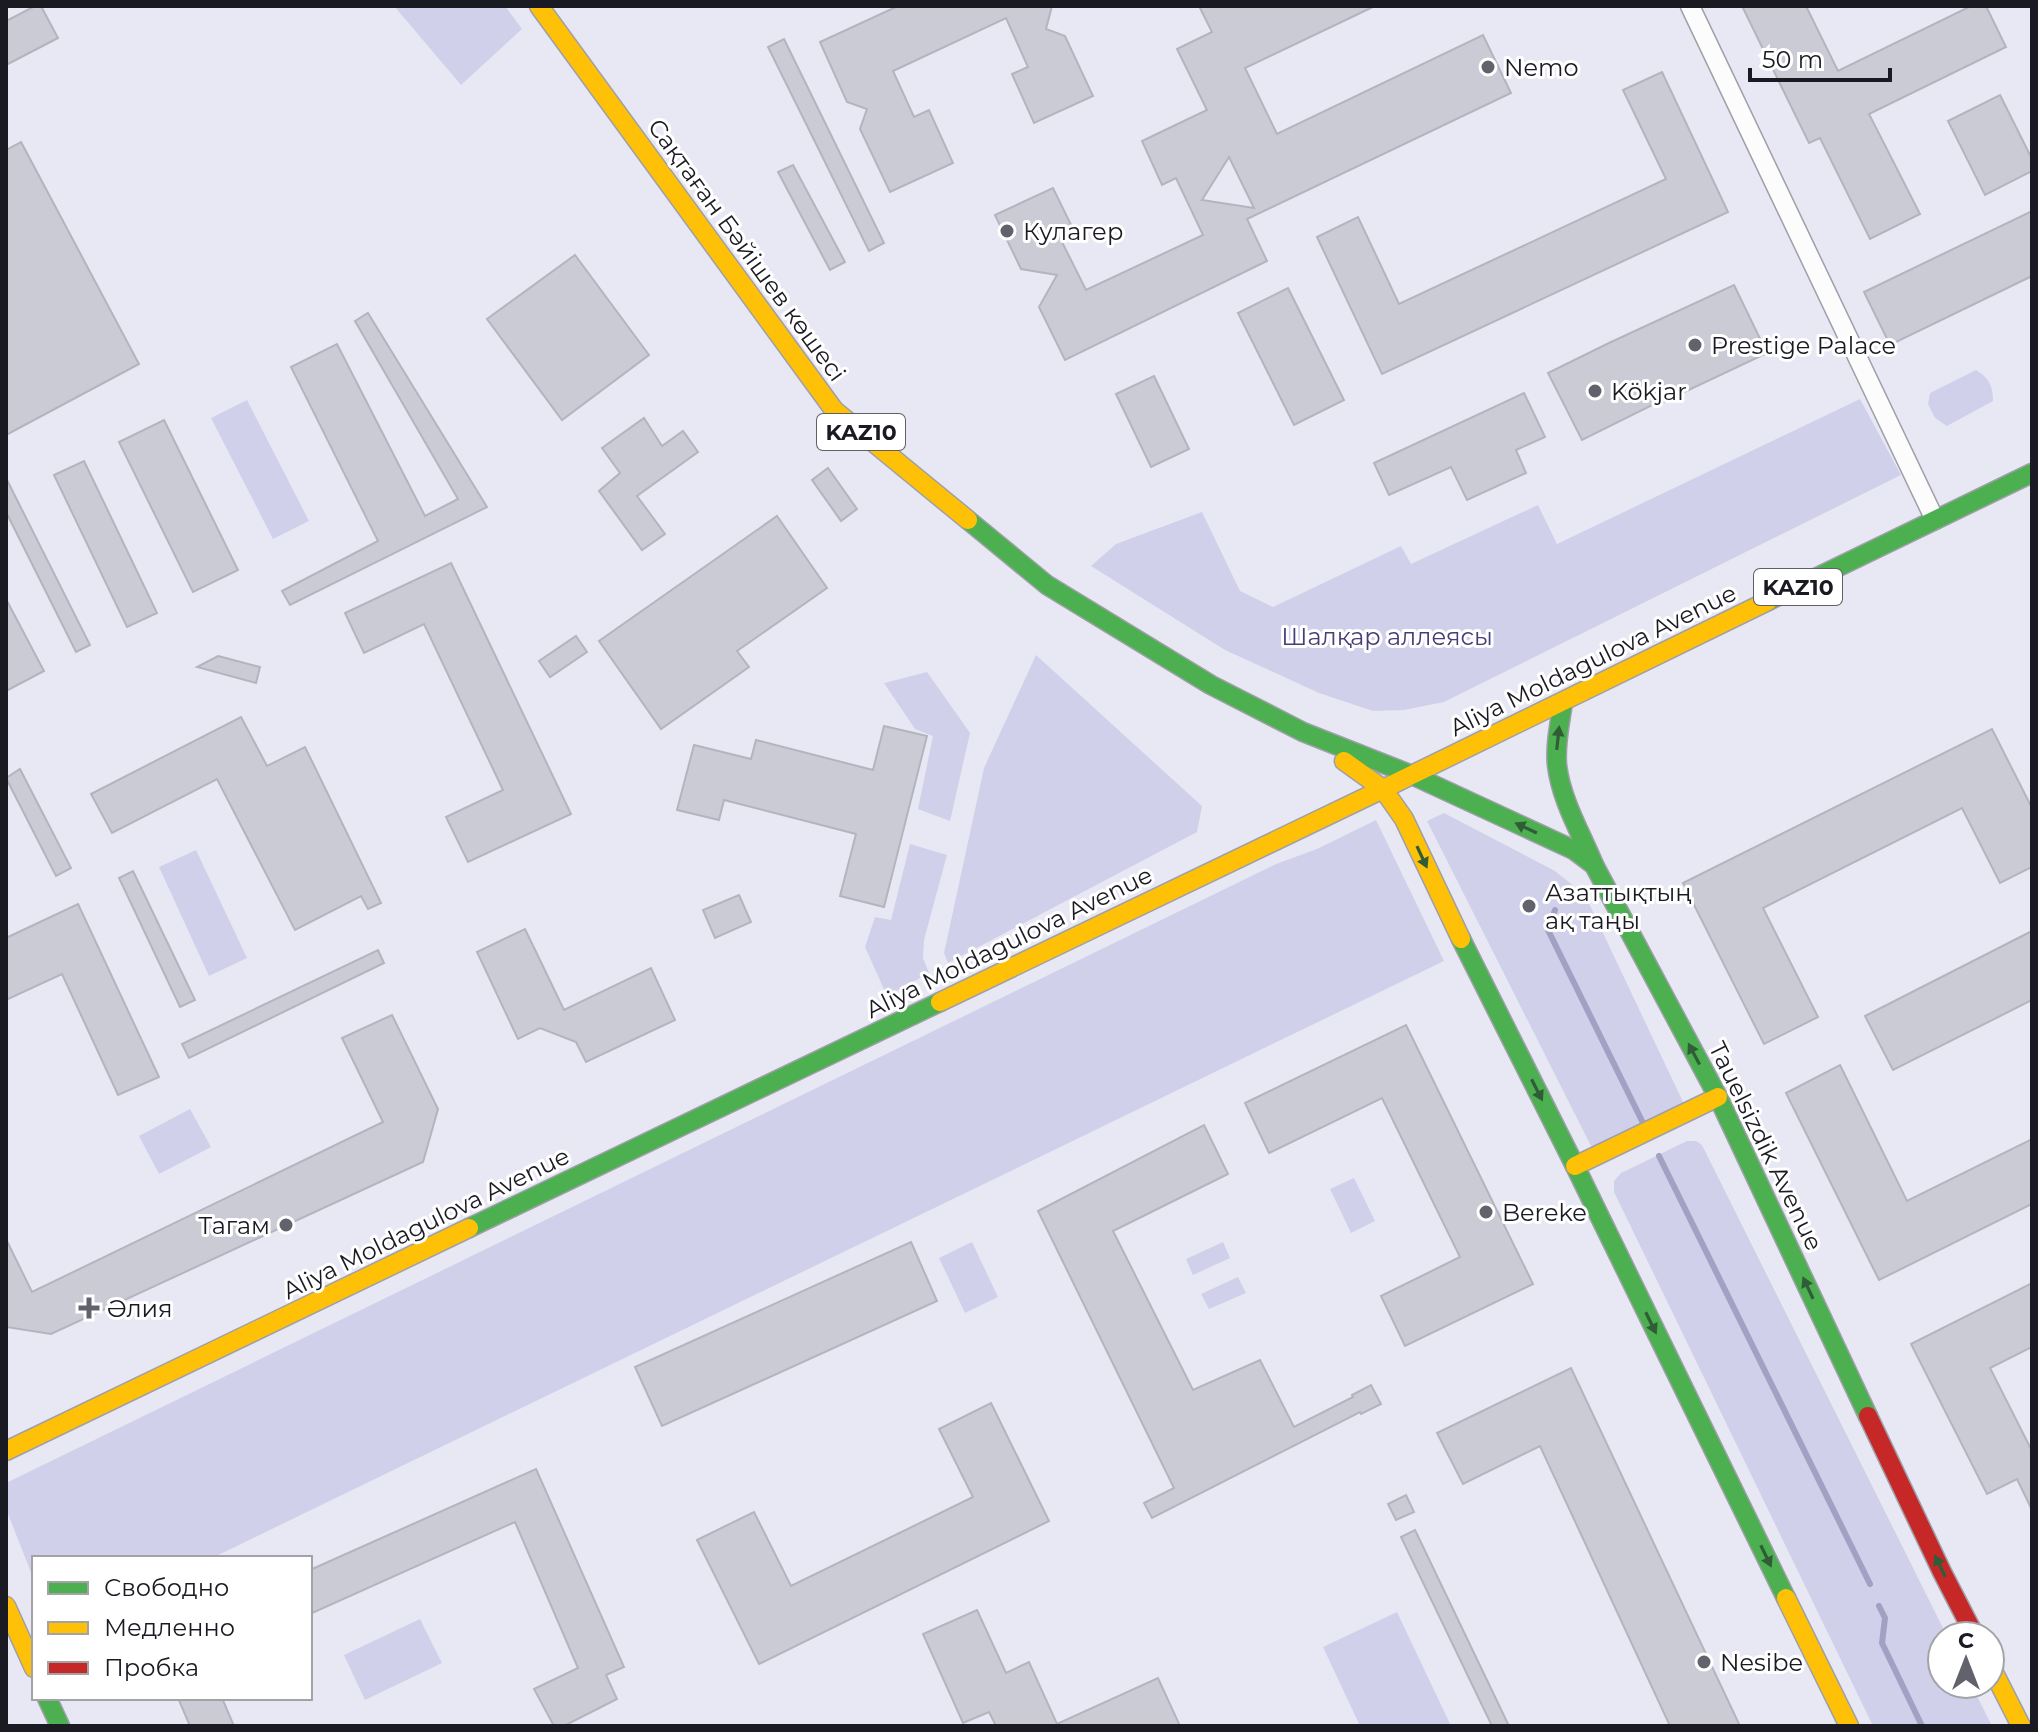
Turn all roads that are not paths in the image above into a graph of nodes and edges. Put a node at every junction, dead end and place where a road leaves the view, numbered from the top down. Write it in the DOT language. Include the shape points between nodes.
graph roads {
  1 [pos="539,6"];
  2 [pos="1690,6"];
  3 [pos="2032,473"];
  4 [pos="1935,520"];
  5 [pos="1563,702"];
  6 [pos="1303,732"];
  7 [pos="1412,775"];
  8 [pos="1383,789"];
  9 [pos="1594,865"];
  10 [pos="1718,1097"];
  11 [pos="1575,1166"];
  12 [pos="6,1451"];
  13 [pos="6,1606"];
  14 [pos="1967,1620"];
  15 [pos="32,1664"];
  16 [pos="2006,1696"];
  17 [pos="48,1700"];
  18 [pos="60,1726"];
  19 [pos="1849,1726"];
  20 [pos="2021,1726"];
  1 -- 6 [label="main road, Сақтаған Бәйішев көшесі / KAZ10" via="834,410 1047,585 1225,693"];
  2 -- 4 [label="street"];
  3 -- 4 [label="main road, Aliya Moldagulova Avenue / KAZ10"];
  4 -- 5 [label="main road, Aliya Moldagulova Avenue / KAZ10"];
  5 -- 7 [label="main road, Aliya Moldagulova Avenue / KAZ10"];
  9 -- 5 [label="main road, one-way" via="1557,765"];
  6 -- 7 [label="main road, Сақтаған Бәйішев көшесі / KAZ10"];
  6 -- 8 [label="main road, Сақтаған Бәйішев көшесі / KAZ10"];
  7 -- 8 [label="main road, Aliya Moldagulova Avenue / KAZ10"];
  9 -- 7 [label="main road, Tauelsizdik Avenue, one-way" via="1574,850"];
  8 -- 11 [label="main road, one-way" via="1404,819"];
  8 -- 12 [label="main road, Aliya Moldagulova Avenue"];
  10 -- 9 [label="main road, Tauelsizdik Avenue, one-way"];
  10 -- 11 [label="main road"];
  14 -- 10 [label="main road, Tauelsizdik Avenue, one-way"];
  11 -- 19 [label="main road, one-way"];
  13 -- 15 [label="main road"];
  16 -- 20 [label="main road"];
  17 -- 18 [label="main road"];
}
